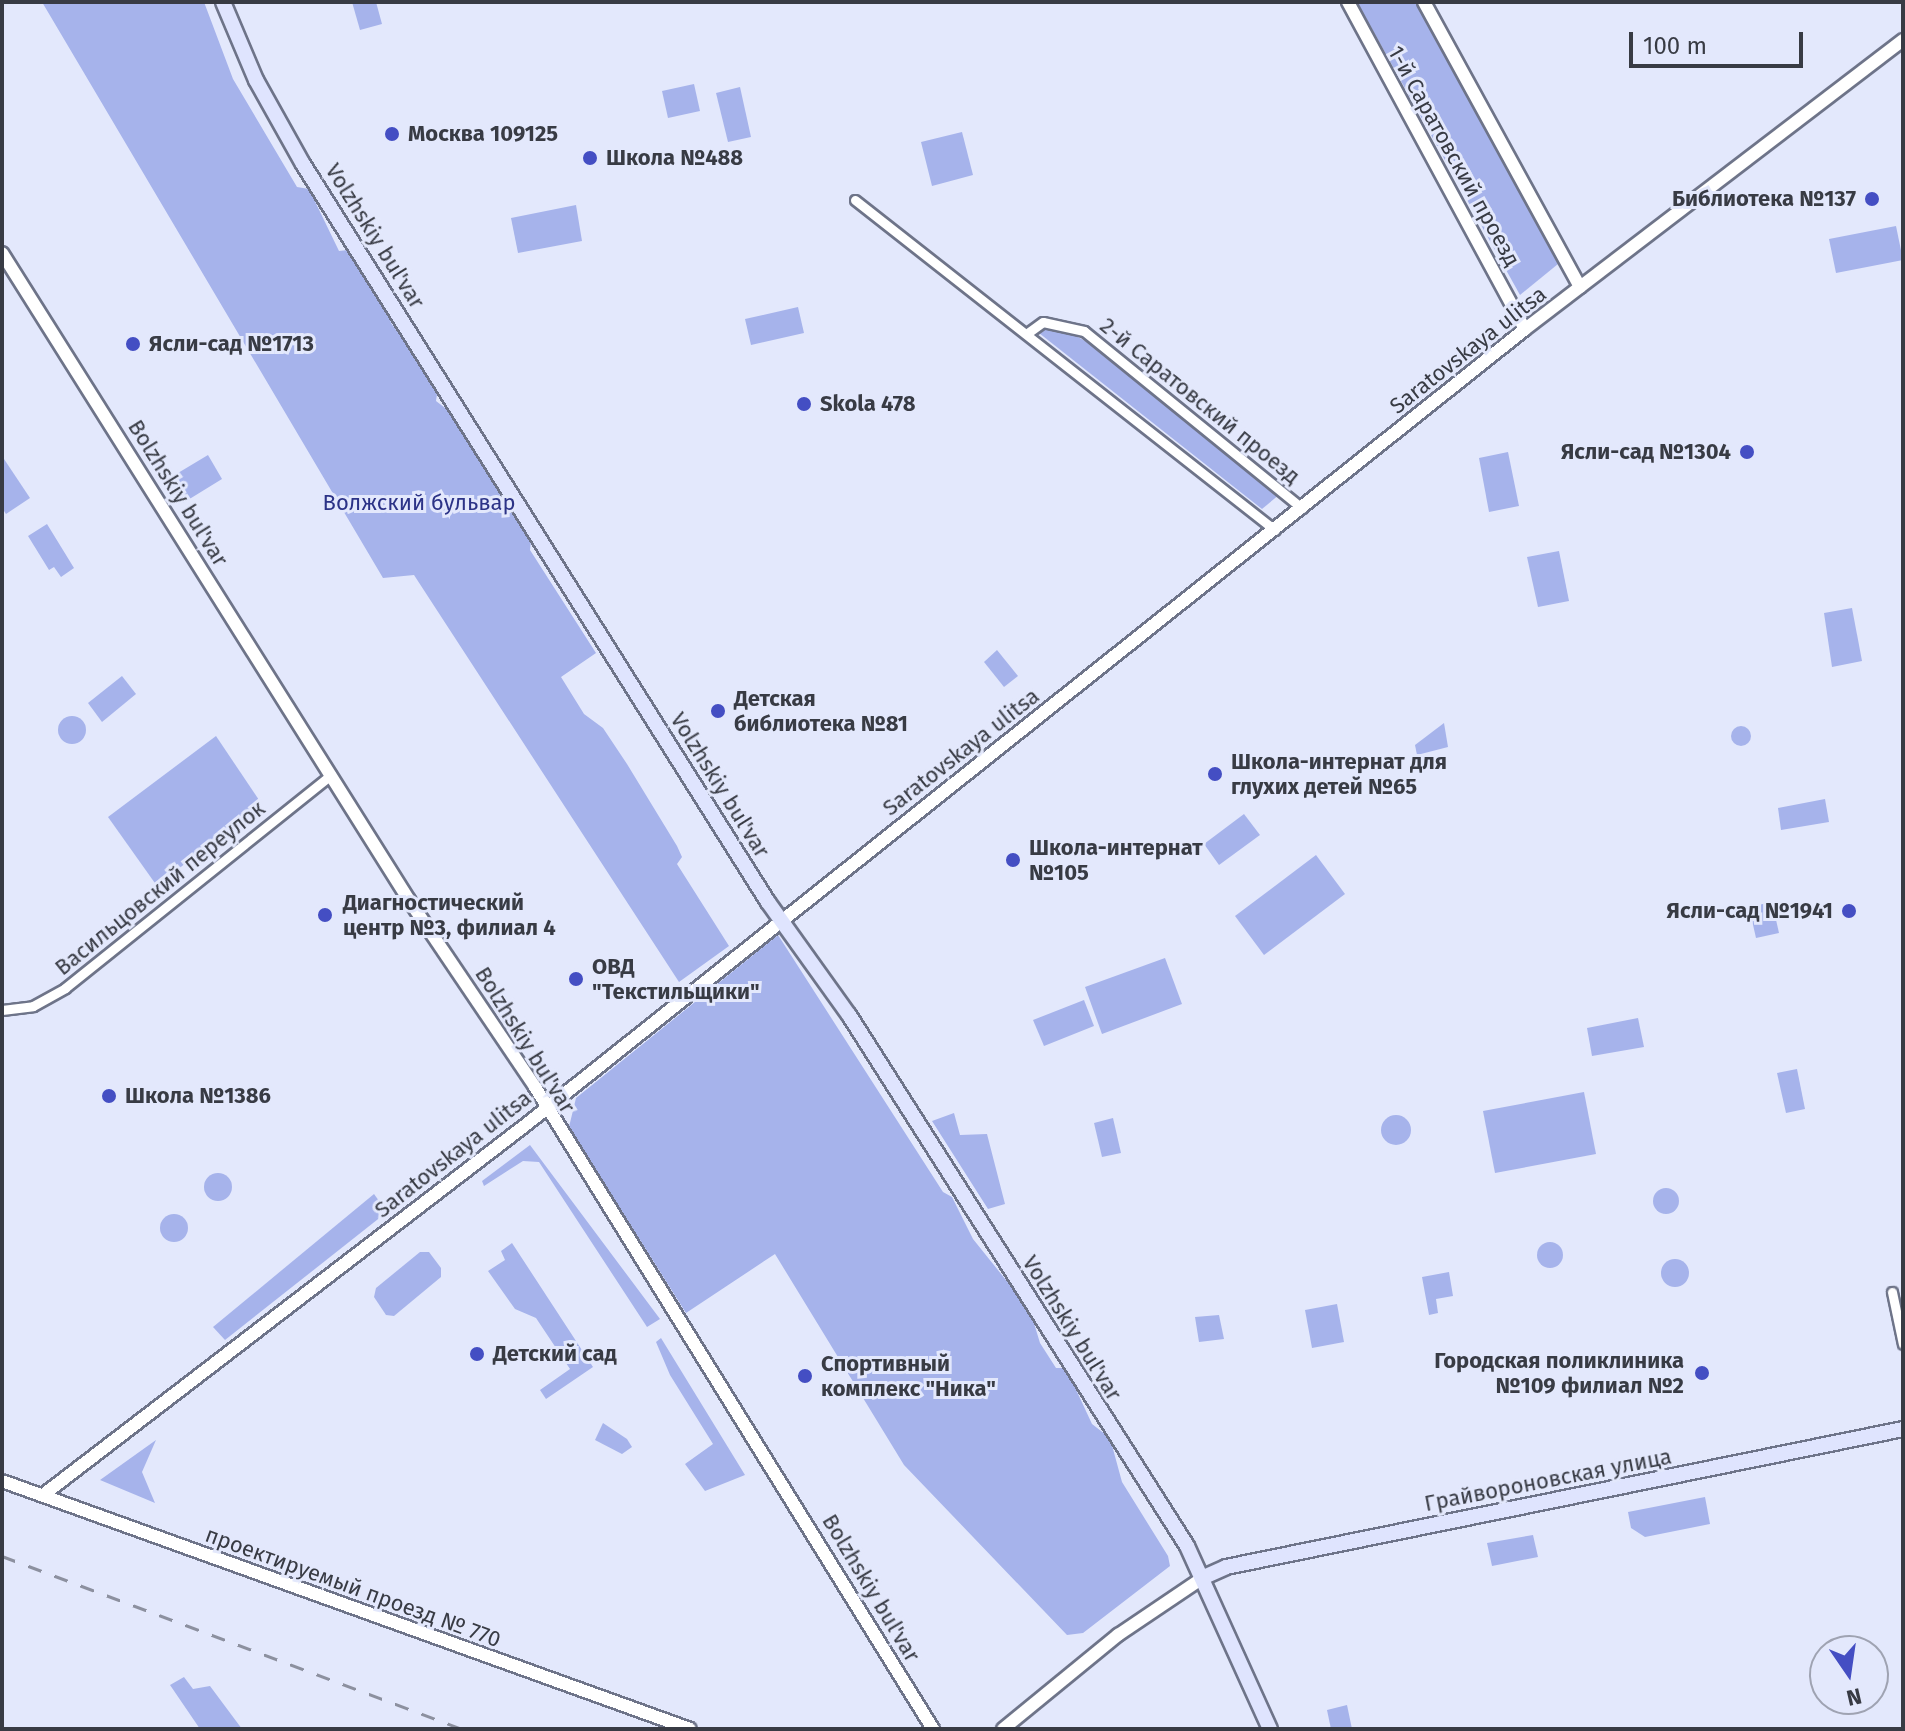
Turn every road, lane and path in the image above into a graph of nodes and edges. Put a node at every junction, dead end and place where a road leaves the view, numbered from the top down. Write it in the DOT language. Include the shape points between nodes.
graph roads {
  1 [pos="223,2"];
  2 [pos="1348,2"];
  3 [pos="1424,2"];
  4 [pos="1903,40"];
  5 [pos="855,200"];
  6 [pos="2,253"];
  7 [pos="1580,287"];
  8 [pos="1525,329"];
  9 [pos="1029,332"];
  10 [pos="1302,508"];
  11 [pos="1275,530"];
  12 [pos="331,775"];
  13 [pos="781,920"];
  14 [pos="2,1010"];
  15 [pos="546,1106"];
  16 [pos="1892,1292"];
  17 [pos="1903,1344"];
  18 [pos="1903,1429"];
  19 [pos="2,1481"];
  20 [pos="43,1495"];
  21 [pos="1204,1577"];
  22 [pos="690,1729"];
  23 [pos="933,1729"];
  24 [pos="1003,1729"];
  25 [pos="1270,1729"];
  1 -- 13 [label="main road, Volzhskiy bul'var" via="256,80 297,153"];
  2 -- 8 [label="street, 1-й Саратовский проезд"];
  3 -- 7 [label="street"];
  4 -- 7 [label="street, Saratovskaya ulitsa"];
  5 -- 9 [label="street"];
  6 -- 12 [label="street, Bolzhskiy bul'var"];
  7 -- 8 [label="street, Saratovskaya ulitsa"];
  8 -- 10 [label="street, Saratovskaya ulitsa"];
  9 -- 10 [label="street, 2-й Саратовский проезд" via="1043,322 1084,331"];
  9 -- 11 [label="street"];
  10 -- 11 [label="street, Saratovskaya ulitsa"];
  11 -- 13 [label="street, Saratovskaya ulitsa"];
  12 -- 14 [label="street, Васильцовский переулок" via="65,988 33,1006"];
  12 -- 15 [label="street, Bolzhskiy bul'var"];
  13 -- 15 [label="street, Saratovskaya ulitsa"];
  13 -- 21 [label="main road, Volzhskiy bul'var" via="849,1015"];
  15 -- 20 [label="street, Saratovskaya ulitsa"];
  15 -- 23 [label="street, Bolzhskiy bul'var"];
  16 -- 17 [label="street"];
  18 -- 21 [label="main road, Грайвороновская улица" via="1226,1567"];
  19 -- 20 [label="street, проектируемый проезд № 770"];
  20 -- 22 [label="street, проектируемый проезд № 770"];
  21 -- 24 [label="street" via="1118,1635"];
  21 -- 25 [label="main road, Volzhskiy bul'var"];
}
